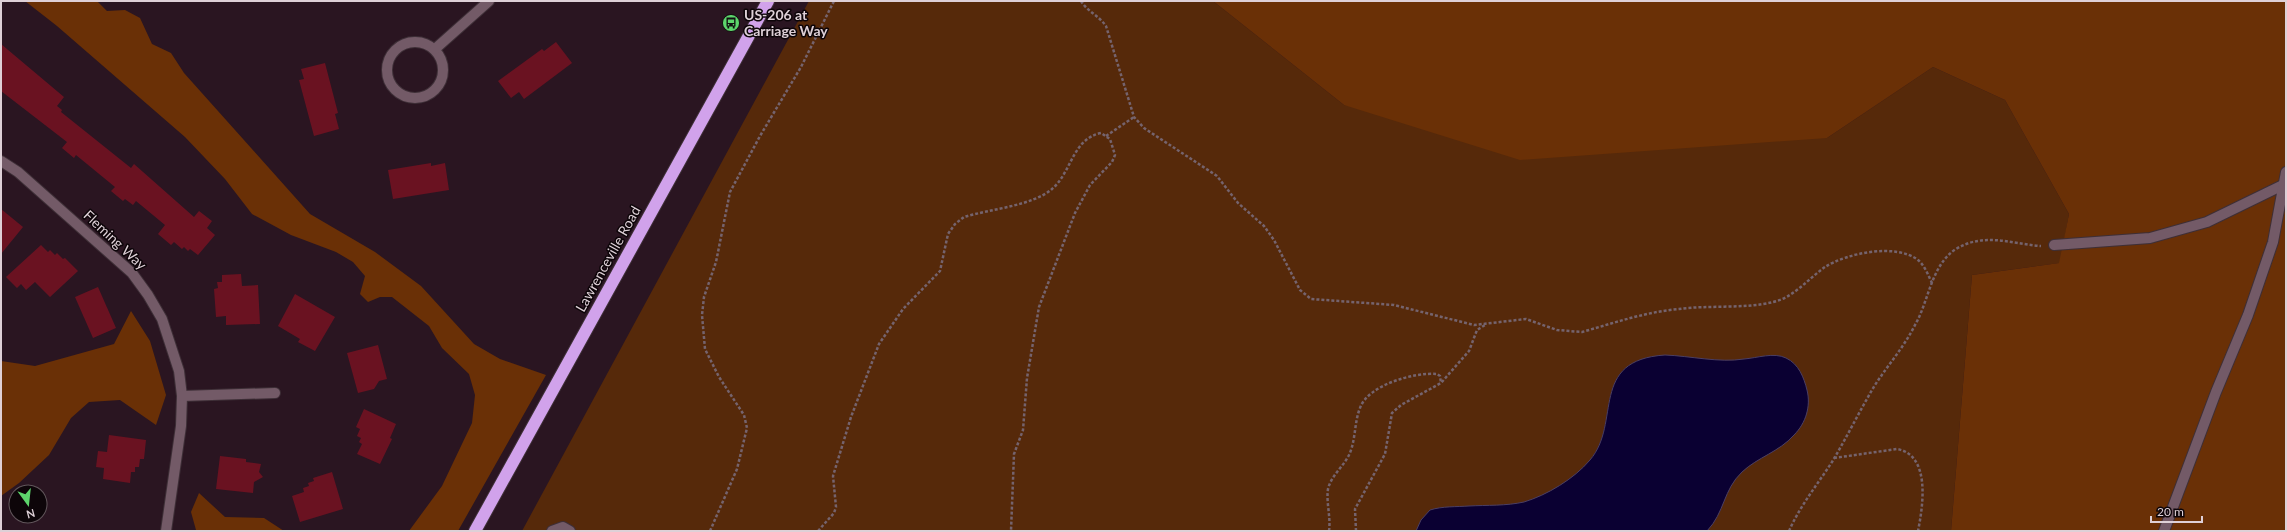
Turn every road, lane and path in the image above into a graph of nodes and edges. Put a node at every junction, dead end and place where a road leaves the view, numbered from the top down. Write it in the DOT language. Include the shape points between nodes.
graph roads {
  1 [pos="489,1"];
  2 [pos="768,1"];
  3 [pos="834,1"];
  4 [pos="1082,1"];
  5 [pos="435,49"];
  6 [pos="1134,117"];
  7 [pos="1106,136"];
  8 [pos="1,161"];
  9 [pos="2286,172"];
  10 [pos="2283,185"];
  11 [pos="2054,245"];
  12 [pos="1932,283"];
  13 [pos="1486,324"];
  14 [pos="1441,383"];
  15 [pos="275,393"];
  16 [pos="182,396"];
  17 [pos="1834,458"];
  18 [pos="166,531"];
  19 [pos="475,531"];
  20 [pos="552,531"];
  21 [pos="570,531"];
  22 [pos="710,531"];
  23 [pos="818,531"];
  24 [pos="1011,531"];
  25 [pos="1329,531"];
  26 [pos="1356,531"];
  27 [pos="1789,531"];
  28 [pos="1918,531"];
  29 [pos="2164,531"];
  1 -- 5 [label="street"];
  2 -- 19 [label="highway, Lawrenceville Road"];
  3 -- 22 [label="path" via="797,74 730,192 716,262 704,297 702,315 705,349 719,377 744,415 747,428 737,469"];
  4 -- 6 [label="path" via="1084,6 1100,17 1106,26"];
  5 -- 5 [label="street" via="418,41 399,47 390,58 387,72 395,89 411,97 428,95 436,89 443,74 440,56"];
  6 -- 7 [label="path"];
  6 -- 13 [label="path" via="1144,128 1217,176 1238,203 1264,226 1300,290 1311,299 1394,305 1474,325"];
  7 -- 23 [label="path" via="1101,134 1086,138 1080,144 1064,175 1052,189 1039,198 964,217 955,224 948,234 940,272 903,309 879,344 851,417 833,476 836,507"];
  7 -- 24 [label="path" via="1110,139 1115,155 1112,162 1090,185 1065,235 1035,324 1023,430 1014,454"];
  8 -- 16 [label="street, Fleming Way" via="18,172 132,273 148,294 164,325 179,371"];
  9 -- 10 [label="street"];
  10 -- 11 [label="street" via="2207,222 2150,238"];
  10 -- 29 [label="street" via="2272,242 2248,315"];
  11 -- 12 [label="path" via="2040,246 1986,238 1968,243 1955,250 1944,261"];
  12 -- 13 [label="path" via="1926,270 1907,254 1894,251 1872,252 1836,261 1791,294 1773,302 1650,313 1582,332 1557,330 1526,319"];
  12 -- 17 [label="path" via="1918,321 1876,384"];
  13 -- 14 [label="path" via="1477,330 1469,351"];
  14 -- 25 [label="path" via="1437,374 1413,377 1375,389 1363,400 1349,455 1329,486"];
  14 -- 26 [label="path" via="1401,405 1392,413 1385,454 1356,509"];
  15 -- 16 [label="street"];
  16 -- 18 [label="street, Fleming Way" via="181,426"];
  17 -- 27 [label="path" via="1796,515"];
  17 -- 28 [label="path" via="1897,449 1913,456 1920,471 1921,514"];
  20 -- 21 [label="street" via="563,528"];
}
